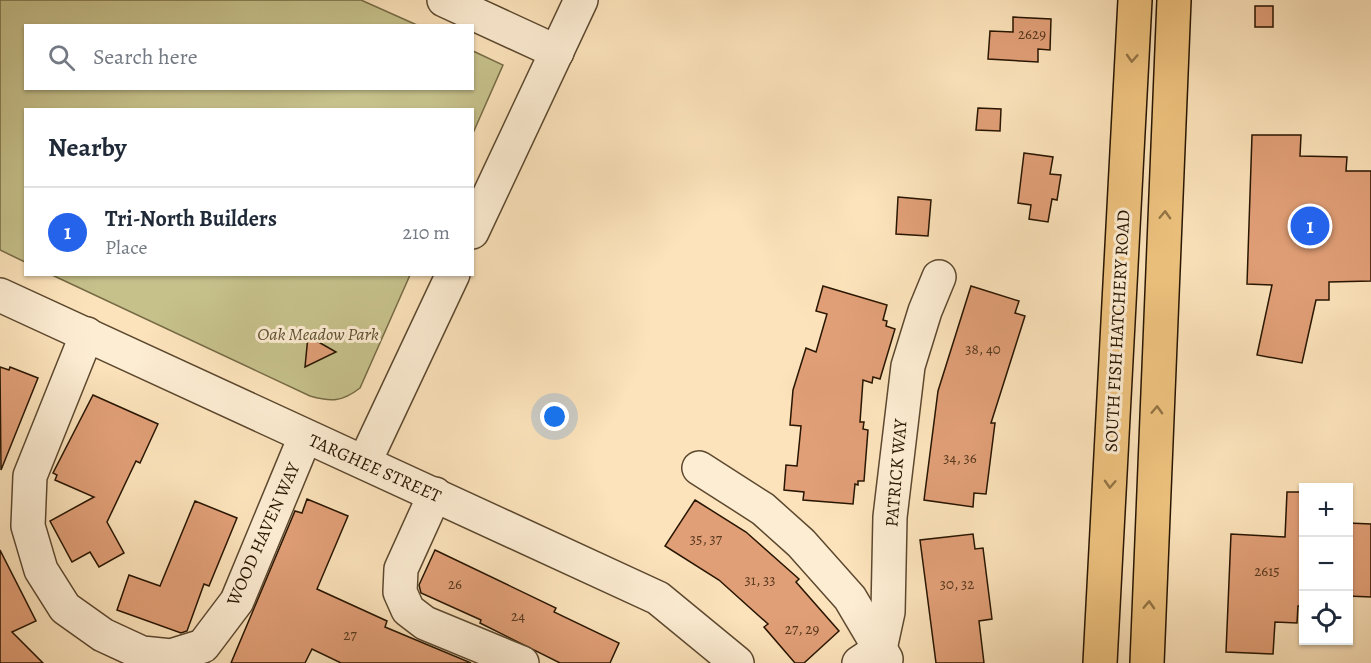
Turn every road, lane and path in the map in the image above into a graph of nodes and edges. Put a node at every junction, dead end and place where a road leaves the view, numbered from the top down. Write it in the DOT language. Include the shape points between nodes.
graph roads {
  1 [pos="444,0"];
  2 [pos="580,0"];
  3 [pos="1135,0"];
  4 [pos="1174,0"];
  5 [pos="557,52"];
  6 [pos="474,228"];
  7 [pos="452,276"];
  8 [pos="939,277"];
  9 [pos="0,295"];
  10 [pos="87,334"];
  11 [pos="305,437"];
  12 [pos="365,461"];
  13 [pos="699,468"];
  14 [pos="435,494"];
  15 [pos="876,658"];
  16 [pos="522,663"];
  17 [pos="737,663"];
  18 [pos="1100,663"];
  19 [pos="1147,663"];
  1 -- 5 [label="street"];
  2 -- 5 [label="street"];
  3 -- 18 [label="main road, SOUTH FISH HATCHERY ROAD, one-way"];
  19 -- 4 [label="main road, one-way"];
  5 -- 6 [label="street"];
  7 -- 12 [label="street"];
  8 -- 15 [label="street, PATRICK WAY" via="908,366 890,518 888,612"];
  9 -- 10 [label="street, TARGHEE STREET"];
  10 -- 11 [label="street, TARGHEE STREET"];
  10 -- 11 [label="street, WOOD HAVEN WAY" via="30,476 27,526 40,570 65,608 103,635 142,653 171,656 202,645 237,601"];
  11 -- 12 [label="street, TARGHEE STREET"];
  12 -- 14 [label="street, TARGHEE STREET"];
  13 -- 15 [label="street" via="763,509 801,543 850,598"];
  14 -- 16 [label="street" via="401,569 400,592 408,610 424,623"];
  14 -- 17 [label="street, TARGHEE STREET" via="658,598"];
}
